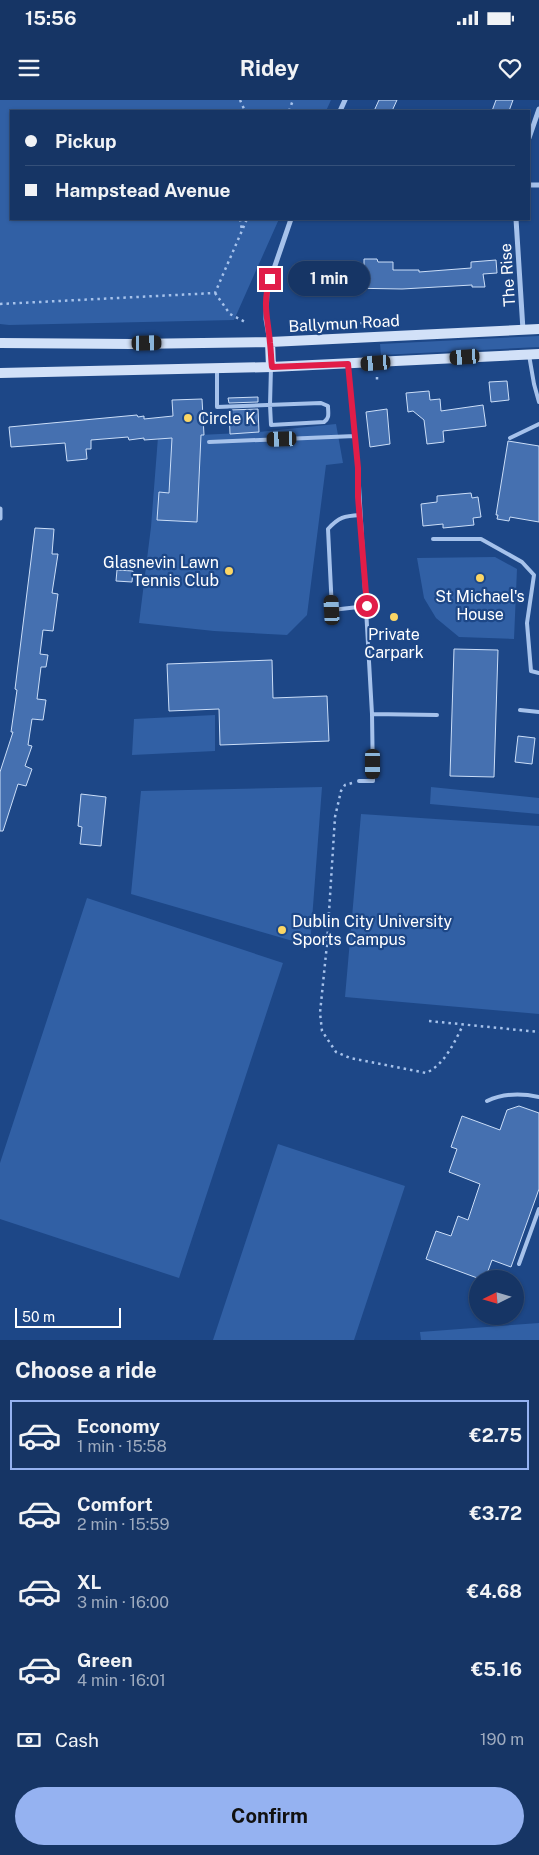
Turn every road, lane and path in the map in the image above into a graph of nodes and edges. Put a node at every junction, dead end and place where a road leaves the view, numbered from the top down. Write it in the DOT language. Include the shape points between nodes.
graph roads {
  1 [pos="539,109"];
  2 [pos="530,135"];
  3 [pos="240,220"];
  4 [pos="247,220"];
  5 [pos="291,220"];
  6 [pos="516,220"];
  7 [pos="242,231"];
  8 [pos="215,293"];
  9 [pos="0,304"];
  10 [pos="247,323"];
  11 [pos="539,329"];
  12 [pos="523,330"];
  13 [pos="0,342"];
  14 [pos="270,342"];
  15 [pos="534,354"];
  16 [pos="348,364"];
  17 [pos="272,367"];
  18 [pos="217,369"];
  19 [pos="0,373"];
  20 [pos="539,402"];
  21 [pos="270,405"];
  22 [pos="539,424"];
  23 [pos="355,436"];
  24 [pos="510,438"];
  25 [pos="208,442"];
  26 [pos="0,509"];
  27 [pos="360,515"];
  28 [pos="0,518"];
  29 [pos="433,539"];
  30 [pos="367,606"];
  31 [pos="539,673"];
  32 [pos="520,710"];
  33 [pos="539,712"];
  34 [pos="372,714"];
  35 [pos="437,715"];
  36 [pos="359,781"];
  37 [pos="429,1021"];
  38 [pos="463,1024"];
  39 [pos="539,1032"];
  40 [pos="539,1097"];
  41 [pos="487,1101"];
  42 [pos="539,1209"];
  43 [pos="519,1264"];
  1 -- 2 [label="street"];
  3 -- 7 [label="path"];
  4 -- 7 [label="path"];
  5 -- 14 [label="street" via="266,289"];
  6 -- 12 [label="street, The Rise"];
  7 -- 8 [label="path"];
  8 -- 9 [label="path"];
  8 -- 10 [label="path" via="230,314"];
  11 -- 12 [label="main road, Ballymun Road"];
  12 -- 14 [label="main road, Ballymun Road"];
  13 -- 14 [label="main road, Ballymun Road"];
  14 -- 17 [label="main road"];
  15 -- 16 [label="main road"];
  15 -- 20 [label="lane" via="534,384"];
  16 -- 17 [label="main road"];
  16 -- 23 [label="lane"];
  17 -- 18 [label="main road"];
  17 -- 21 [label="lane"];
  18 -- 19 [label="main road"];
  18 -- 21 [label="lane" via="217,407"];
  21 -- 21 [label="lane" via="271,425 324,422 329,417 328,406 321,403"];
  22 -- 24 [label="lane"];
  23 -- 25 [label="lane"];
  23 -- 27 [label="lane"];
  26 -- 28 [label="street"];
  27 -- 30 [label="lane"];
  27 -- 30 [label="lane" via="337,519 328,529 332,610"];
  29 -- 31 [label="lane" via="481,539 522,562 534,575 527,623 531,672"];
  30 -- 34 [label="lane"];
  32 -- 33 [label="lane"];
  34 -- 35 [label="lane"];
  34 -- 36 [label="lane" via="373,781"];
  36 -- 38 [label="path" via="345,785 341,790 335,817 320,1013 322,1032 336,1052 350,1058 426,1073 434,1069 451,1049"];
  37 -- 38 [label="path"];
  38 -- 39 [label="path"];
  40 -- 41 [label="lane" via="520,1094"];
  42 -- 43 [label="lane"];
}
